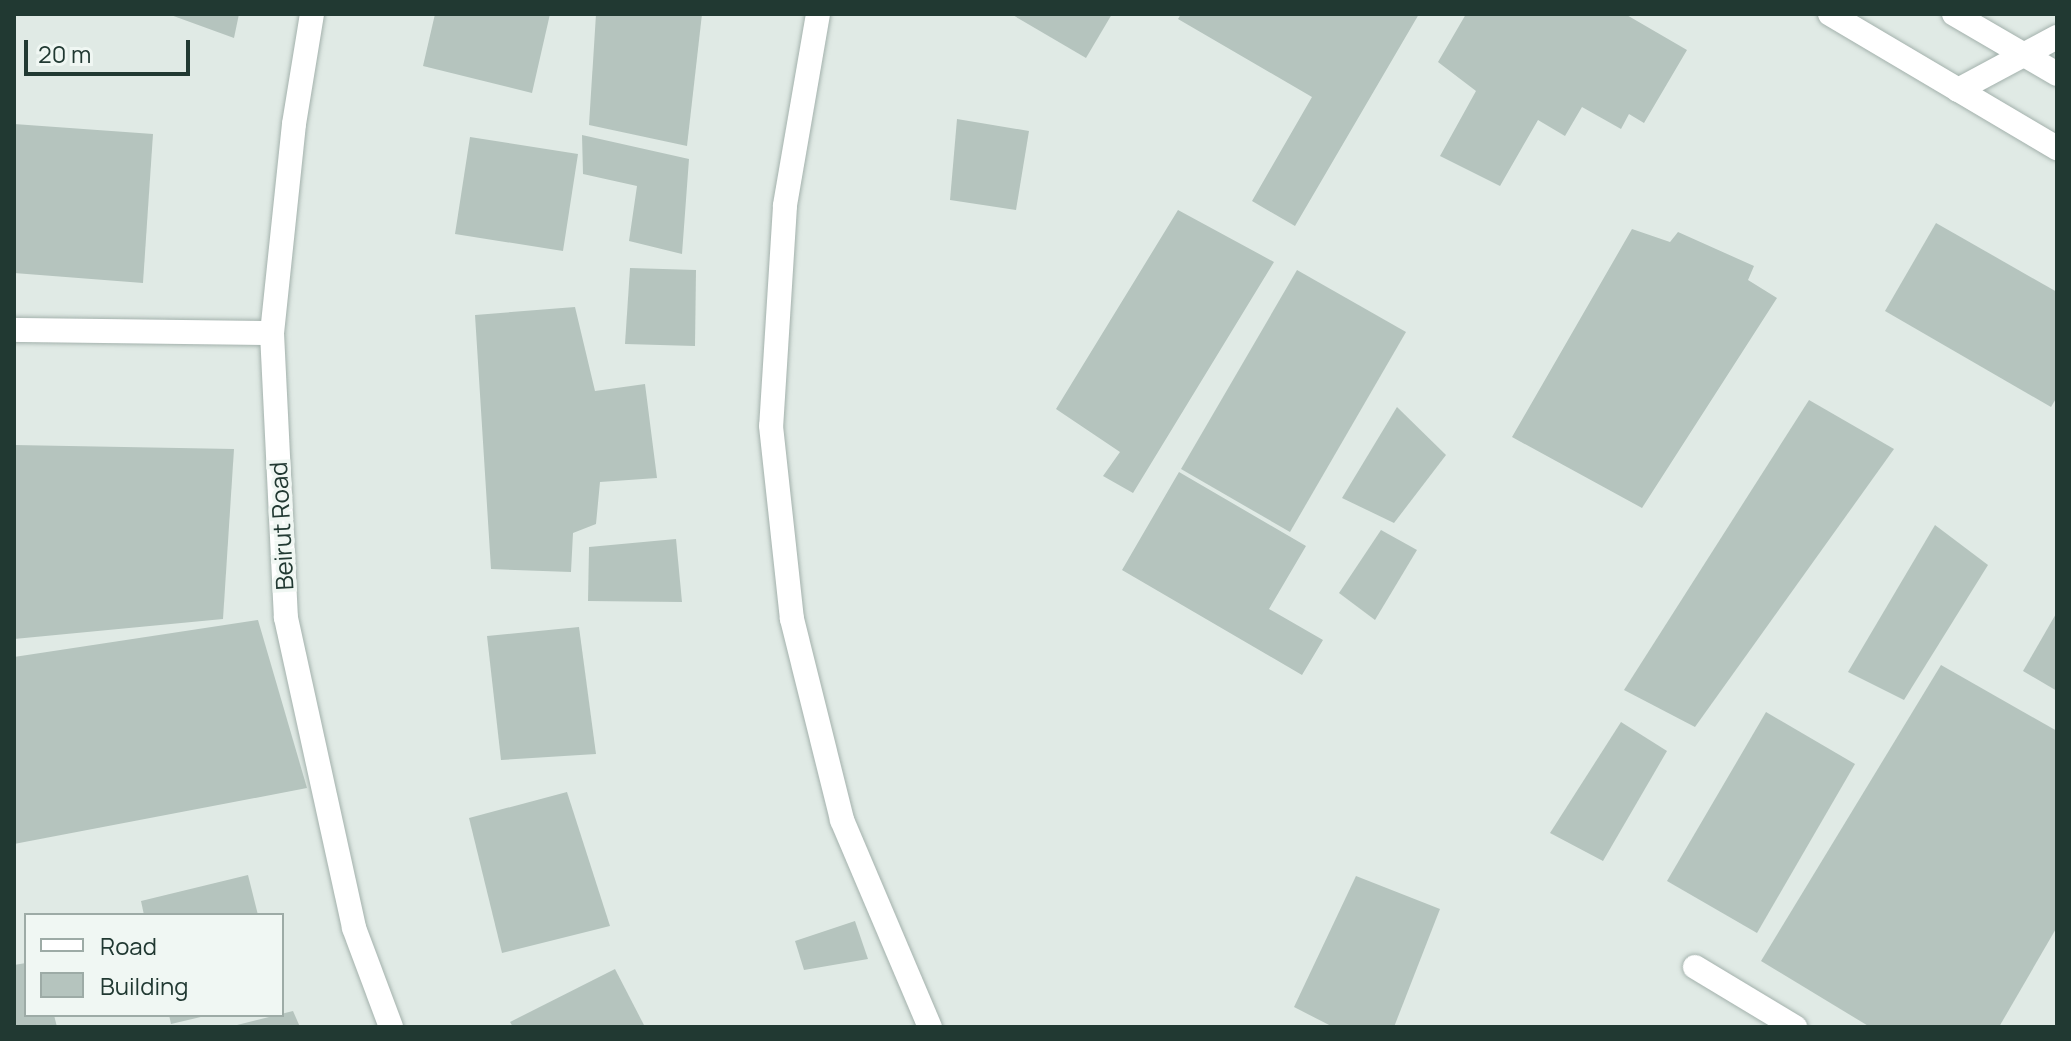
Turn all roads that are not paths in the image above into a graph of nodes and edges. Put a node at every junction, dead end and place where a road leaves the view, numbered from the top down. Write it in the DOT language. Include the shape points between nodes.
graph roads {
  1 [pos="312,14"];
  2 [pos="818,14"];
  3 [pos="1830,14"];
  4 [pos="1954,14"];
  5 [pos="2057,37"];
  6 [pos="2020,53"];
  7 [pos="2057,74"];
  8 [pos="1958,90"];
  9 [pos="2057,148"];
  10 [pos="14,330"];
  11 [pos="272,333"];
  12 [pos="1695,967"];
  13 [pos="391,1027"];
  14 [pos="930,1027"];
  15 [pos="1795,1027"];
  1 -- 11 [label="street, Beirut Road" via="294,124"];
  2 -- 14 [label="street" via="785,206 771,426 787,575 792,619 842,820"];
  3 -- 8 [label="street"];
  4 -- 6 [label="street"];
  5 -- 6 [label="street"];
  6 -- 7 [label="street"];
  6 -- 8 [label="street"];
  8 -- 9 [label="street"];
  10 -- 11 [label="street"];
  11 -- 13 [label="street, Beirut Road" via="286,618 354,928"];
  12 -- 15 [label="street"];
}
